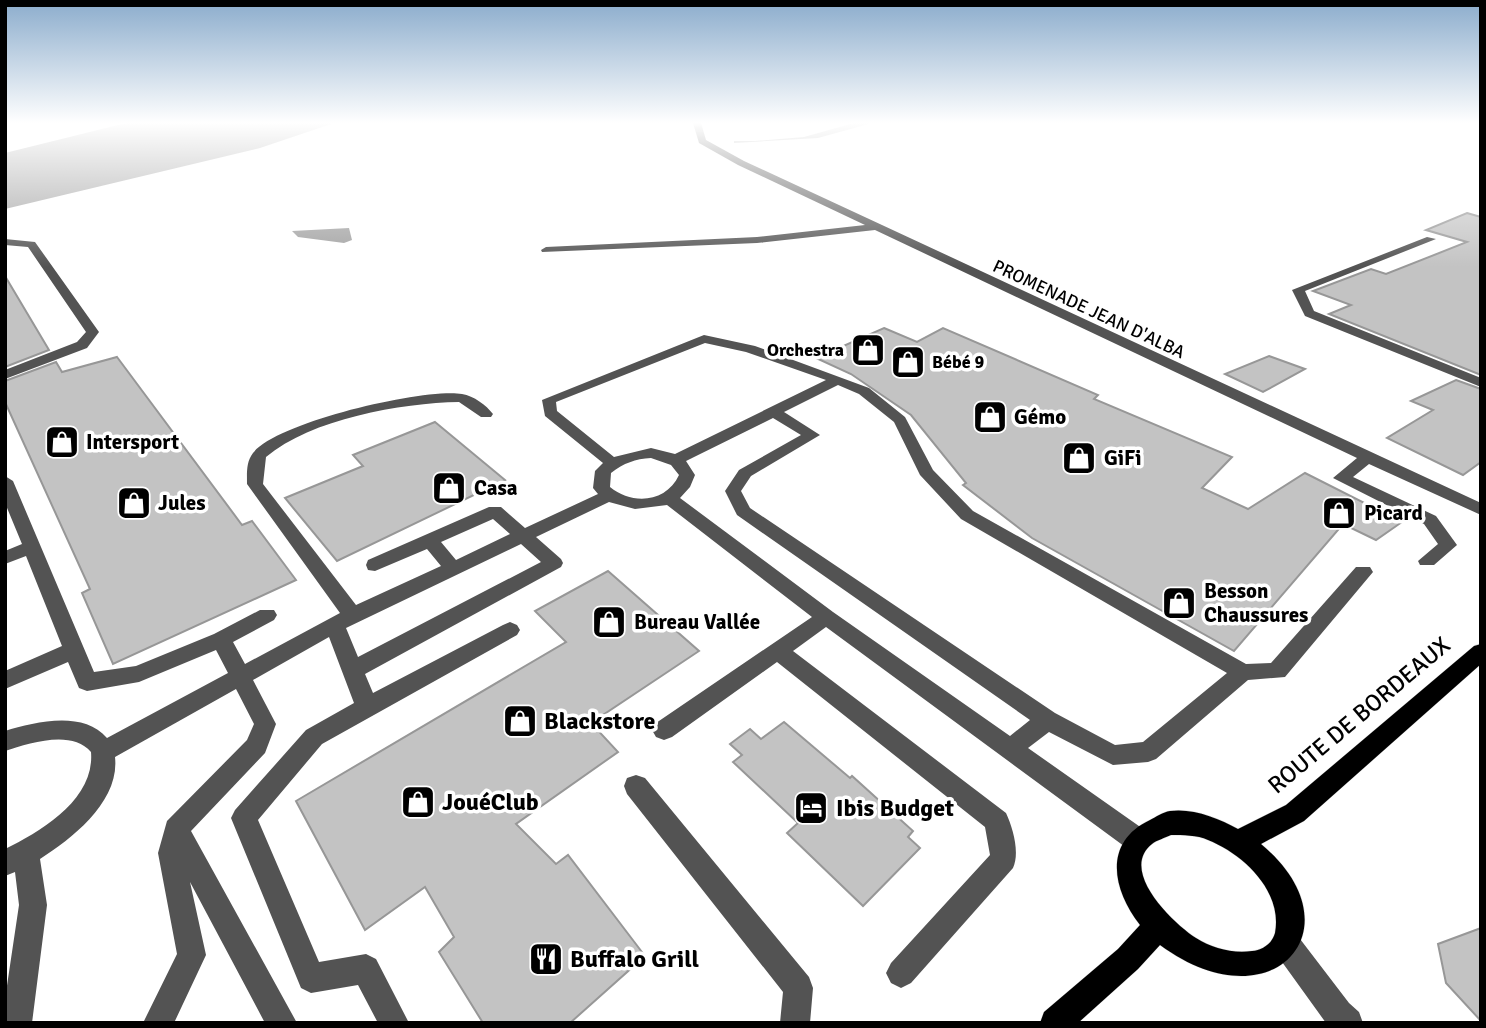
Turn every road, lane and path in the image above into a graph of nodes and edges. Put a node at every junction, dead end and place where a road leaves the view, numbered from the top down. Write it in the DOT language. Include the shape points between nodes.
graph roads {
  1 [pos="759,171"];
  2 [pos="875,227"];
  3 [pos="1431,239"];
  4 [pos="5,242"];
  5 [pos="546,250"];
  6 [pos="5,375"];
  7 [pos="838,380"];
  8 [pos="1481,383"];
  9 [pos="773,412"];
  10 [pos="486,414"];
  11 [pos="1367,457"];
  12 [pos="676,460"];
  13 [pos="612,463"];
  14 [pos="5,481"];
  15 [pos="608,496"];
  16 [pos="668,498"];
  17 [pos="1481,510"];
  18 [pos="521,534"];
  19 [pos="430,541"];
  20 [pos="32,547"];
  21 [pos="5,558"];
  22 [pos="1427,561"];
  23 [pos="375,565"];
  24 [pos="453,569"];
  25 [pos="1363,572"];
  26 [pos="267,615"];
  27 [pos="826,617"];
  28 [pos="344,620"];
  29 [pos="510,630"];
  30 [pos="221,639"];
  31 [pos="74,650"];
  32 [pos="777,650"];
  33 [pos="1481,652"];
  34 [pos="351,671"];
  35 [pos="1243,672"];
  36 [pos="242,676"];
  37 [pos="5,681"];
  38 [pos="367,707"];
  39 [pos="1047,720"];
  40 [pos="664,730"];
  41 [pos="5,741"];
  42 [pos="1011,748"];
  43 [pos="103,752"];
  44 [pos="636,786"];
  45 [pos="176,829"];
  46 [pos="1137,840"];
  47 [pos="1238,842"];
  48 [pos="16,858"];
  49 [pos="1157,927"];
  50 [pos="1287,945"];
  51 [pos="901,973"];
  52 [pos="17,1023"];
  53 [pos="158,1023"];
  54 [pos="282,1023"];
  55 [pos="394,1023"];
  56 [pos="795,1023"];
  57 [pos="1055,1023"];
  58 [pos="1348,1023"];
  1 -- 2 [label="street, PROMENADE JEAN D'ALBA"];
  2 -- 5 [label="street" via="757,240"];
  2 -- 11 [label="street, PROMENADE JEAN D'ALBA"];
  3 -- 8 [label="street" via="1298,290 1309,313"];
  4 -- 6 [label="street" via="32,244 93,332 82,345"];
  7 -- 9 [label="street"];
  7 -- 13 [label="street" via="750,349 704,339 550,400 550,413"];
  7 -- 35 [label="street" via="864,391 900,420 926,472 967,514"];
  9 -- 12 [label="street"];
  9 -- 39 [label="street" via="812,435 745,474 733,491 743,511"];
  10 -- 28 [label="street" via="462,398 432,399 307,428 261,451 254,464 255,484"];
  11 -- 17 [label="street, PROMENADE JEAN D'ALBA"];
  11 -- 22 [label="street" via="1342,478 1430,520 1448,545"];
  12 -- 13 [label="street" via="651,453"];
  12 -- 16 [label="street" via="687,475 679,492"];
  13 -- 15 [label="street" via="600,480"];
  14 -- 20 [label="street"];
  15 -- 16 [label="street" via="630,504"];
  15 -- 18 [label="street"];
  16 -- 27 [label="street"];
  18 -- 19 [label="street" via="495,511"];
  18 -- 24 [label="street"];
  18 -- 34 [label="street" via="554,563"];
  19 -- 23 [label="street"];
  19 -- 24 [label="street"];
  20 -- 21 [label="street"];
  20 -- 31 [label="street"];
  24 -- 28 [label="street"];
  25 -- 35 [label="street" via="1277,671"];
  26 -- 30 [label="street"];
  27 -- 32 [label="street"];
  27 -- 42 [label="street"];
  28 -- 34 [label="street"];
  28 -- 36 [label="street"];
  29 -- 38 [label="street"];
  30 -- 31 [label="street" via="139,674 87,682"];
  30 -- 36 [label="street"];
  31 -- 37 [label="street"];
  32 -- 40 [label="street"];
  32 -- 51 [label="street" via="997,821 1004,859"];
  33 -- 47 [label="main road, ROUTE DE BORDEAUX" via="1295,813"];
  34 -- 38 [label="street"];
  35 -- 39 [label="street" via="1148,752 1113,755"];
  36 -- 43 [label="street"];
  36 -- 45 [label="street" via="265,724 257,746"];
  38 -- 55 [label="street" via="314,737 244,818 311,978 366,969"];
  39 -- 42 [label="street"];
  41 -- 43 [label="street" via="51,729 75,730 93,737"];
  42 -- 46 [label="street"];
  43 -- 48 [label="street" via="104,769 79,812 55,834"];
  44 -- 56 [label="street" via="799,988"];
  45 -- 53 [label="street" via="171,853 192,955"];
  45 -- 54 [label="street"];
  46 -- 47 [label="main road" via="1150,828 1191,823"];
  46 -- 49 [label="main road" via="1130,858 1130,880"];
  47 -- 50 [label="main road" via="1259,859 1282,891 1292,925"];
  48 -- 52 [label="street" via="33,905"];
  49 -- 50 [label="main road" via="1204,960 1231,967 1264,963"];
  49 -- 57 [label="main road"];
  50 -- 58 [label="street"];
}
